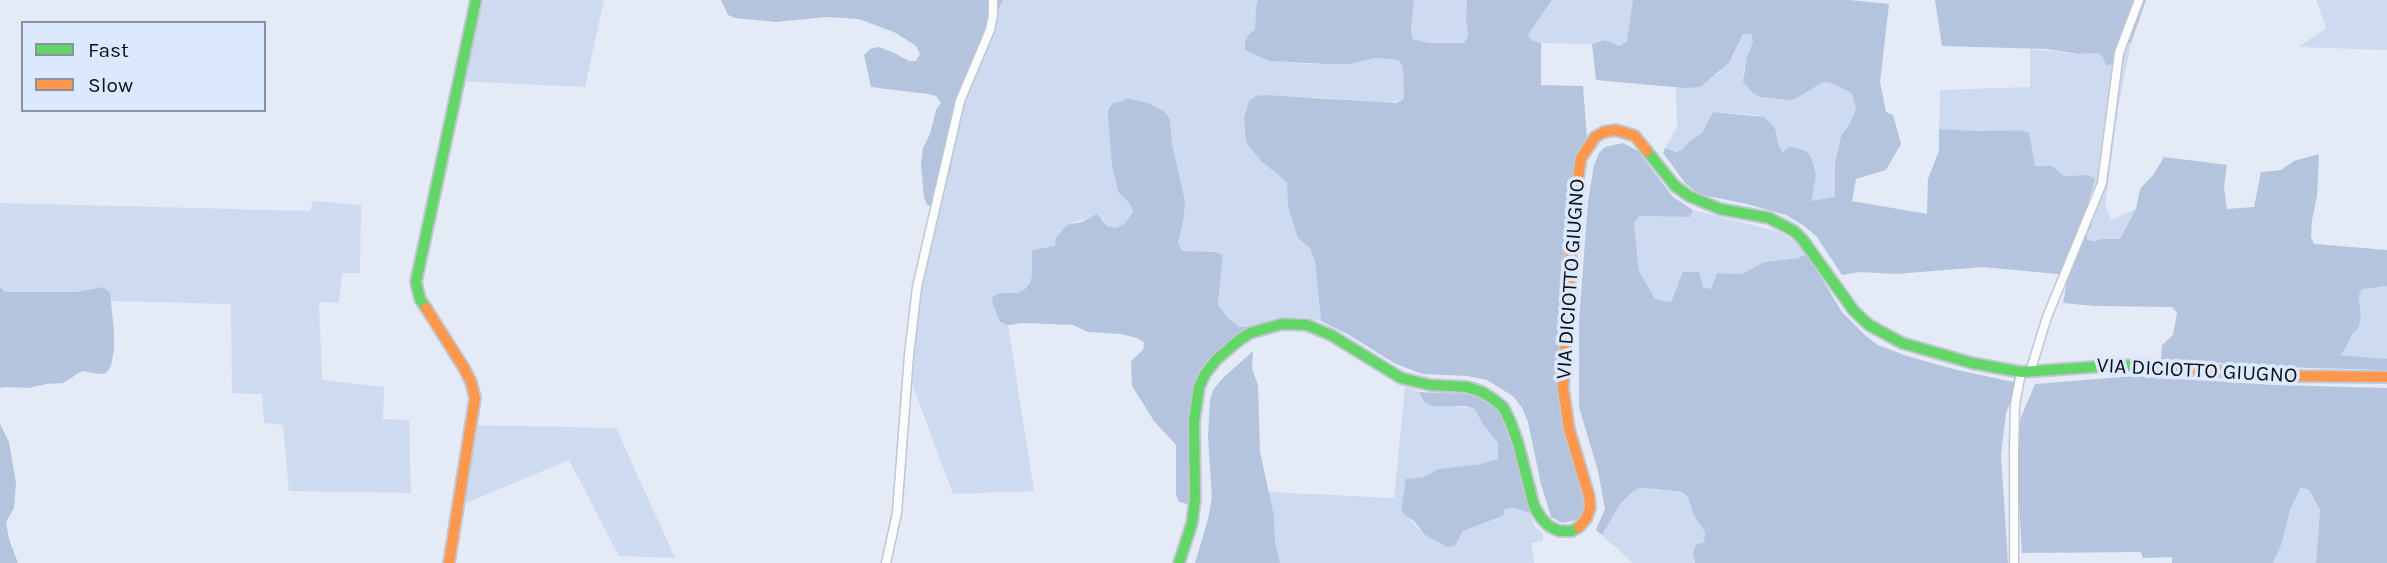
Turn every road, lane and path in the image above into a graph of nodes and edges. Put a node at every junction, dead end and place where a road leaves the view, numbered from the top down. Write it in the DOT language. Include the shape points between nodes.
graph roads {
  1 [pos="476,0"];
  2 [pos="993,0"];
  3 [pos="2139,0"];
  4 [pos="2026,372"];
  5 [pos="2387,377"];
  6 [pos="449,563"];
  7 [pos="886,563"];
  8 [pos="1180,563"];
  9 [pos="2014,563"];
  1 -- 6 [label="main road" via="416,282 420,299 464,368 475,398"];
  2 -- 7 [label="street" via="990,30 960,101 917,287 897,513"];
  3 -- 4 [label="street" via="2119,53 2102,183"];
  4 -- 5 [label="main road, VIA DICIOTTO GIUGNO" via="2120,365"];
  4 -- 8 [label="main road, VIA DICIOTTO GIUGNO" via="1972,363 1884,335 1854,311 1794,231 1769,218 1720,209 1689,196 1675,186 1635,136 1616,130 1604,132 1585,150 1579,170 1563,366 1569,429 1589,496 1590,508 1580,526 1559,531 1541,518 1510,421 1493,398 1467,387 1401,378 1331,335 1307,325 1282,324 1238,341 1216,360 1199,387 1194,422 1195,499"];
  4 -- 9 [label="street" via="2017,394 2014,438"];
}
